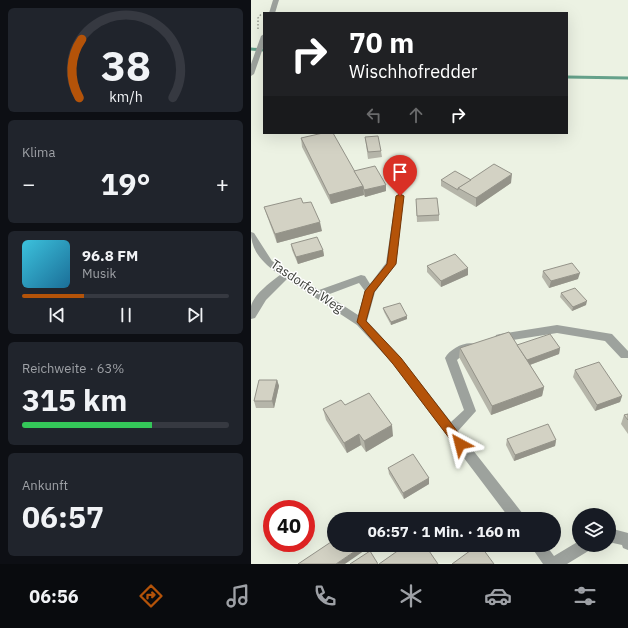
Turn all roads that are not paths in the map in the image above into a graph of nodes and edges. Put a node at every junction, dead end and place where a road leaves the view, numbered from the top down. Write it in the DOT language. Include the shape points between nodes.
graph roads {
  1 [pos="276,0"];
  2 [pos="272,12"];
  3 [pos="263,39"];
  4 [pos="251,74"];
  5 [pos="400,196"];
  6 [pos="251,235"];
  7 [pos="287,274"];
  8 [pos="370,291"];
  9 [pos="318,294"];
  10 [pos="251,315"];
  11 [pos="361,322"];
  12 [pos="625,355"];
  13 [pos="450,431"];
  14 [pos="512,512"];
  15 [pos="616,537"];
  16 [pos="628,543"];
  17 [pos="543,552"];
  18 [pos="573,552"];
  19 [pos="553,564"];
  1 -- 2 [label="street"];
  3 -- 4 [label="street"];
  5 -- 8 [label="street" via="391,264"];
  6 -- 7 [label="street, Tasdorfer Weg" via="269,263"];
  7 -- 9 [label="street, Tasdorfer Weg"];
  7 -- 10 [label="street" via="267,290"];
  8 -- 9 [label="street" via="361,279"];
  8 -- 11 [label="street"];
  9 -- 11 [label="street, Tasdorfer Weg"];
  11 -- 13 [label="street, Tasdorfer Weg" via="397,361"];
  12 -- 13 [label="street" via="608,337 557,329 506,336 461,350 451,358 470,411"];
  13 -- 14 [label="street, Tasdorfer Weg"];
  15 -- 16 [label="street"];
  17 -- 19 [label="street"];
  18 -- 19 [label="street"];
}
